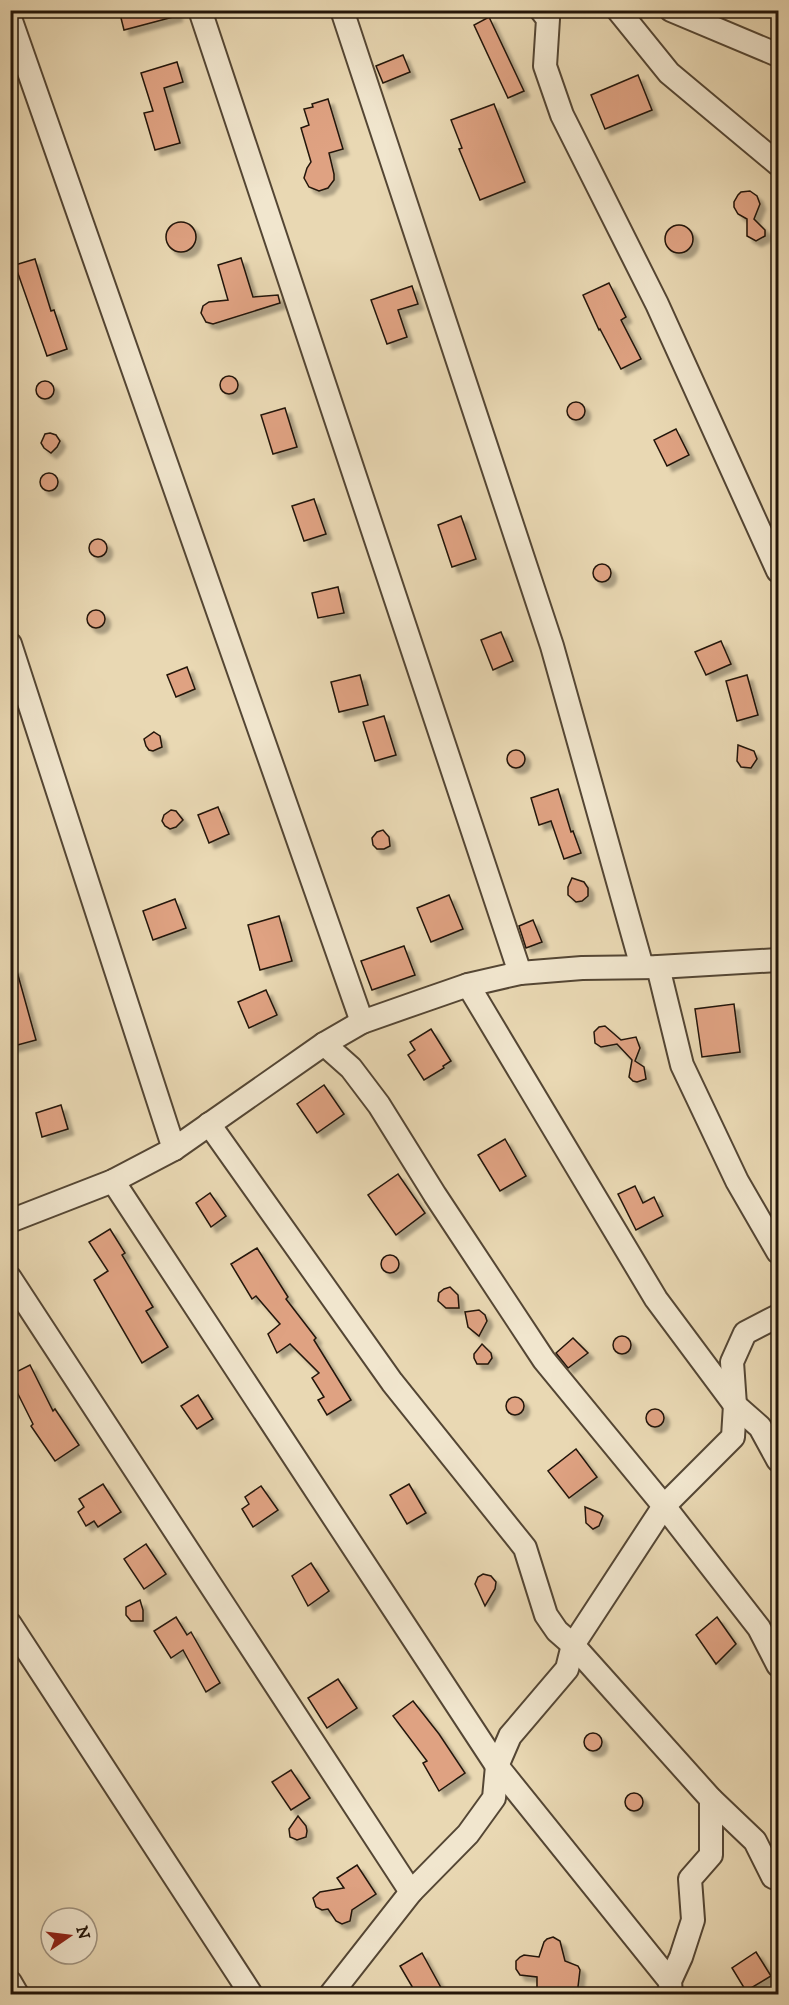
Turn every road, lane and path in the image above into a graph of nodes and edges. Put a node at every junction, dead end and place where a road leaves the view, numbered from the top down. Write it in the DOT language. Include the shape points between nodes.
graph roads {
  1 [pos="200,10"];
  2 [pos="342,10"];
  3 [pos="618,10"];
  4 [pos="671,10"];
  5 [pos="545,13"];
  6 [pos="10,18"];
  7 [pos="778,55"];
  8 [pos="778,164"];
  9 [pos="778,571"];
  10 [pos="10,644"];
  11 [pos="778,960"];
  12 [pos="650,967"];
  13 [pos="520,973"];
  14 [pos="468,985"];
  15 [pos="362,1022"];
  16 [pos="324,1044"];
  17 [pos="209,1124"];
  18 [pos="174,1149"];
  19 [pos="113,1181"];
  20 [pos="10,1221"];
  21 [pos="778,1252"];
  22 [pos="10,1278"];
  23 [pos="778,1316"];
  24 [pos="735,1405"];
  25 [pos="778,1460"];
  26 [pos="664,1506"];
  27 [pos="10,1624"];
  28 [pos="573,1645"];
  29 [pos="778,1665"];
  30 [pos="497,1766"];
  31 [pos="711,1799"];
  32 [pos="778,1879"];
  33 [pos="411,1893"];
  34 [pos="10,1982"];
  35 [pos="670,1988"];
  36 [pos="17,1995"];
  37 [pos="251,1995"];
  38 [pos="331,1995"];
  1 -- 13 [label="street"];
  2 -- 12 [label="street" via="552,646"];
  3 -- 8 [label="street" via="669,73"];
  4 -- 7 [label="street"];
  5 -- 9 [label="street" via="545,66 562,115 657,304"];
  6 -- 15 [label="street"];
  10 -- 18 [label="street"];
  11 -- 12 [label="street"];
  12 -- 13 [label="street"];
  12 -- 21 [label="street" via="682,1065 737,1181"];
  13 -- 14 [label="street"];
  14 -- 15 [label="street"];
  14 -- 24 [label="street" via="656,1299"];
  15 -- 16 [label="street"];
  16 -- 17 [label="street"];
  16 -- 26 [label="street" via="351,1068 379,1105 544,1360"];
  17 -- 18 [label="street"];
  17 -- 28 [label="street" via="392,1382 525,1548 546,1615"];
  18 -- 19 [label="street"];
  19 -- 20 [label="street"];
  19 -- 30 [label="street"];
  22 -- 33 [label="street"];
  23 -- 24 [label="street" via="745,1333 732,1362"];
  24 -- 25 [label="street" via="760,1427"];
  24 -- 26 [label="street" via="733,1437"];
  26 -- 28 [label="street"];
  26 -- 29 [label="street" via="759,1628"];
  27 -- 37 [label="street"];
  28 -- 30 [label="street" via="567,1669 510,1736"];
  28 -- 31 [label="street"];
  30 -- 33 [label="street" via="494,1798 468,1834"];
  30 -- 35 [label="street"];
  31 -- 32 [label="street" via="755,1841 773,1877"];
  31 -- 35 [label="street" via="711,1855 690,1879 693,1920"];
  33 -- 38 [label="street"];
  34 -- 36 [label="street"];
}
